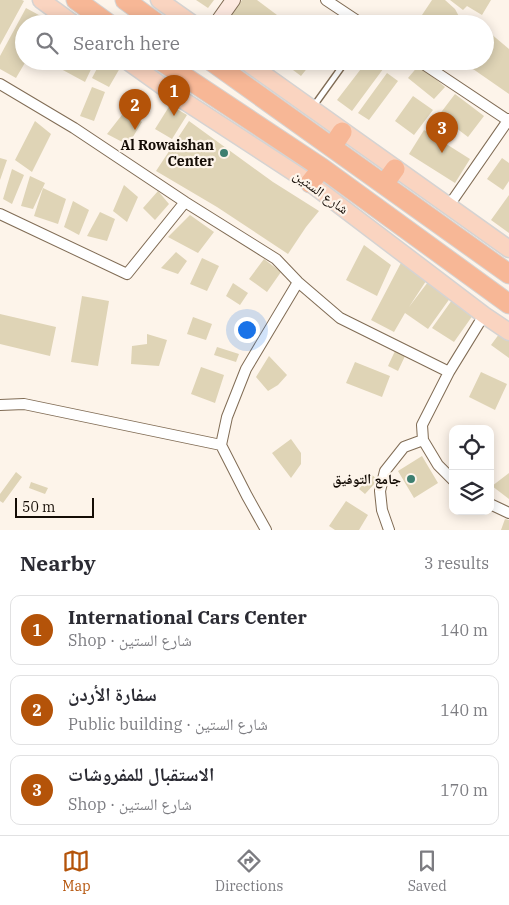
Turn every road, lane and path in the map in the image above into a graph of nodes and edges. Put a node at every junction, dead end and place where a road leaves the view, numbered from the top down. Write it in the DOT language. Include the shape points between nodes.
graph roads {
  1 [pos="41,0"];
  2 [pos="76,0"];
  3 [pos="125,0"];
  4 [pos="159,0"];
  5 [pos="233,0"];
  6 [pos="326,0"];
  7 [pos="62,15"];
  8 [pos="97,15"];
  9 [pos="146,15"];
  10 [pos="180,15"];
  11 [pos="222,15"];
  12 [pos="348,15"];
  13 [pos="140,70"];
  14 [pos="173,70"];
  15 [pos="226,70"];
  16 [pos="257,70"];
  17 [pos="339,70"];
  18 [pos="433,70"];
  19 [pos="182,77"];
  20 [pos="0,84"];
  21 [pos="172,93"];
  22 [pos="311,109"];
  23 [pos="509,120"];
  24 [pos="337,139"];
  25 [pos="316,176"];
  26 [pos="389,177"];
  27 [pos="185,202"];
  28 [pos="448,207"];
  29 [pos="0,214"];
  30 [pos="509,249"];
  31 [pos="509,274"];
  32 [pos="298,282"];
  33 [pos="509,304"];
  34 [pos="484,315"];
  35 [pos="509,332"];
  36 [pos="449,372"];
  37 [pos="0,405"];
  38 [pos="423,440"];
  39 [pos="221,444"];
  40 [pos="449,476"];
  41 [pos="494,506"];
  42 [pos="509,513"];
  43 [pos="266,530"];
  44 [pos="389,530"];
  1 -- 7 [label="main road"];
  2 -- 8 [label="highway"];
  3 -- 9 [label="highway"];
  4 -- 10 [label="main road"];
  5 -- 11 [label="street"];
  6 -- 12 [label="street"];
  13 -- 21 [label="main road, شارع الستين"];
  14 -- 19 [label="highway, شارع الستين"];
  15 -- 24 [label="highway"];
  16 -- 22 [label="main road"];
  17 -- 22 [label="lane"];
  18 -- 23 [label="street"];
  19 -- 21 [label="highway"];
  19 -- 25 [label="highway, شارع الستين"];
  20 -- 27 [label="street" via="74,128"];
  21 -- 25 [label="main road, شارع الستين"];
  22 -- 24 [label="main road"];
  23 -- 28 [label="street"];
  24 -- 26 [label="highway"];
  25 -- 33 [label="highway, شارع الستين"];
  25 -- 34 [label="main road, شارع الستين"];
  26 -- 28 [label="main road"];
  26 -- 31 [label="highway"];
  27 -- 29 [label="street" via="127,274"];
  27 -- 32 [label="street" via="276,259"];
  28 -- 30 [label="main road"];
  32 -- 36 [label="street" via="340,318"];
  32 -- 39 [label="street" via="246,369 227,417"];
  34 -- 35 [label="main road, شارع الستين"];
  34 -- 36 [label="street"];
  36 -- 38 [label="street" via="422,425"];
  37 -- 39 [label="street" via="24,404"];
  38 -- 40 [label="street"];
  38 -- 44 [label="street" via="404,447 385,471 380,491"];
  39 -- 43 [label="street"];
  41 -- 42 [label="street"];
}
